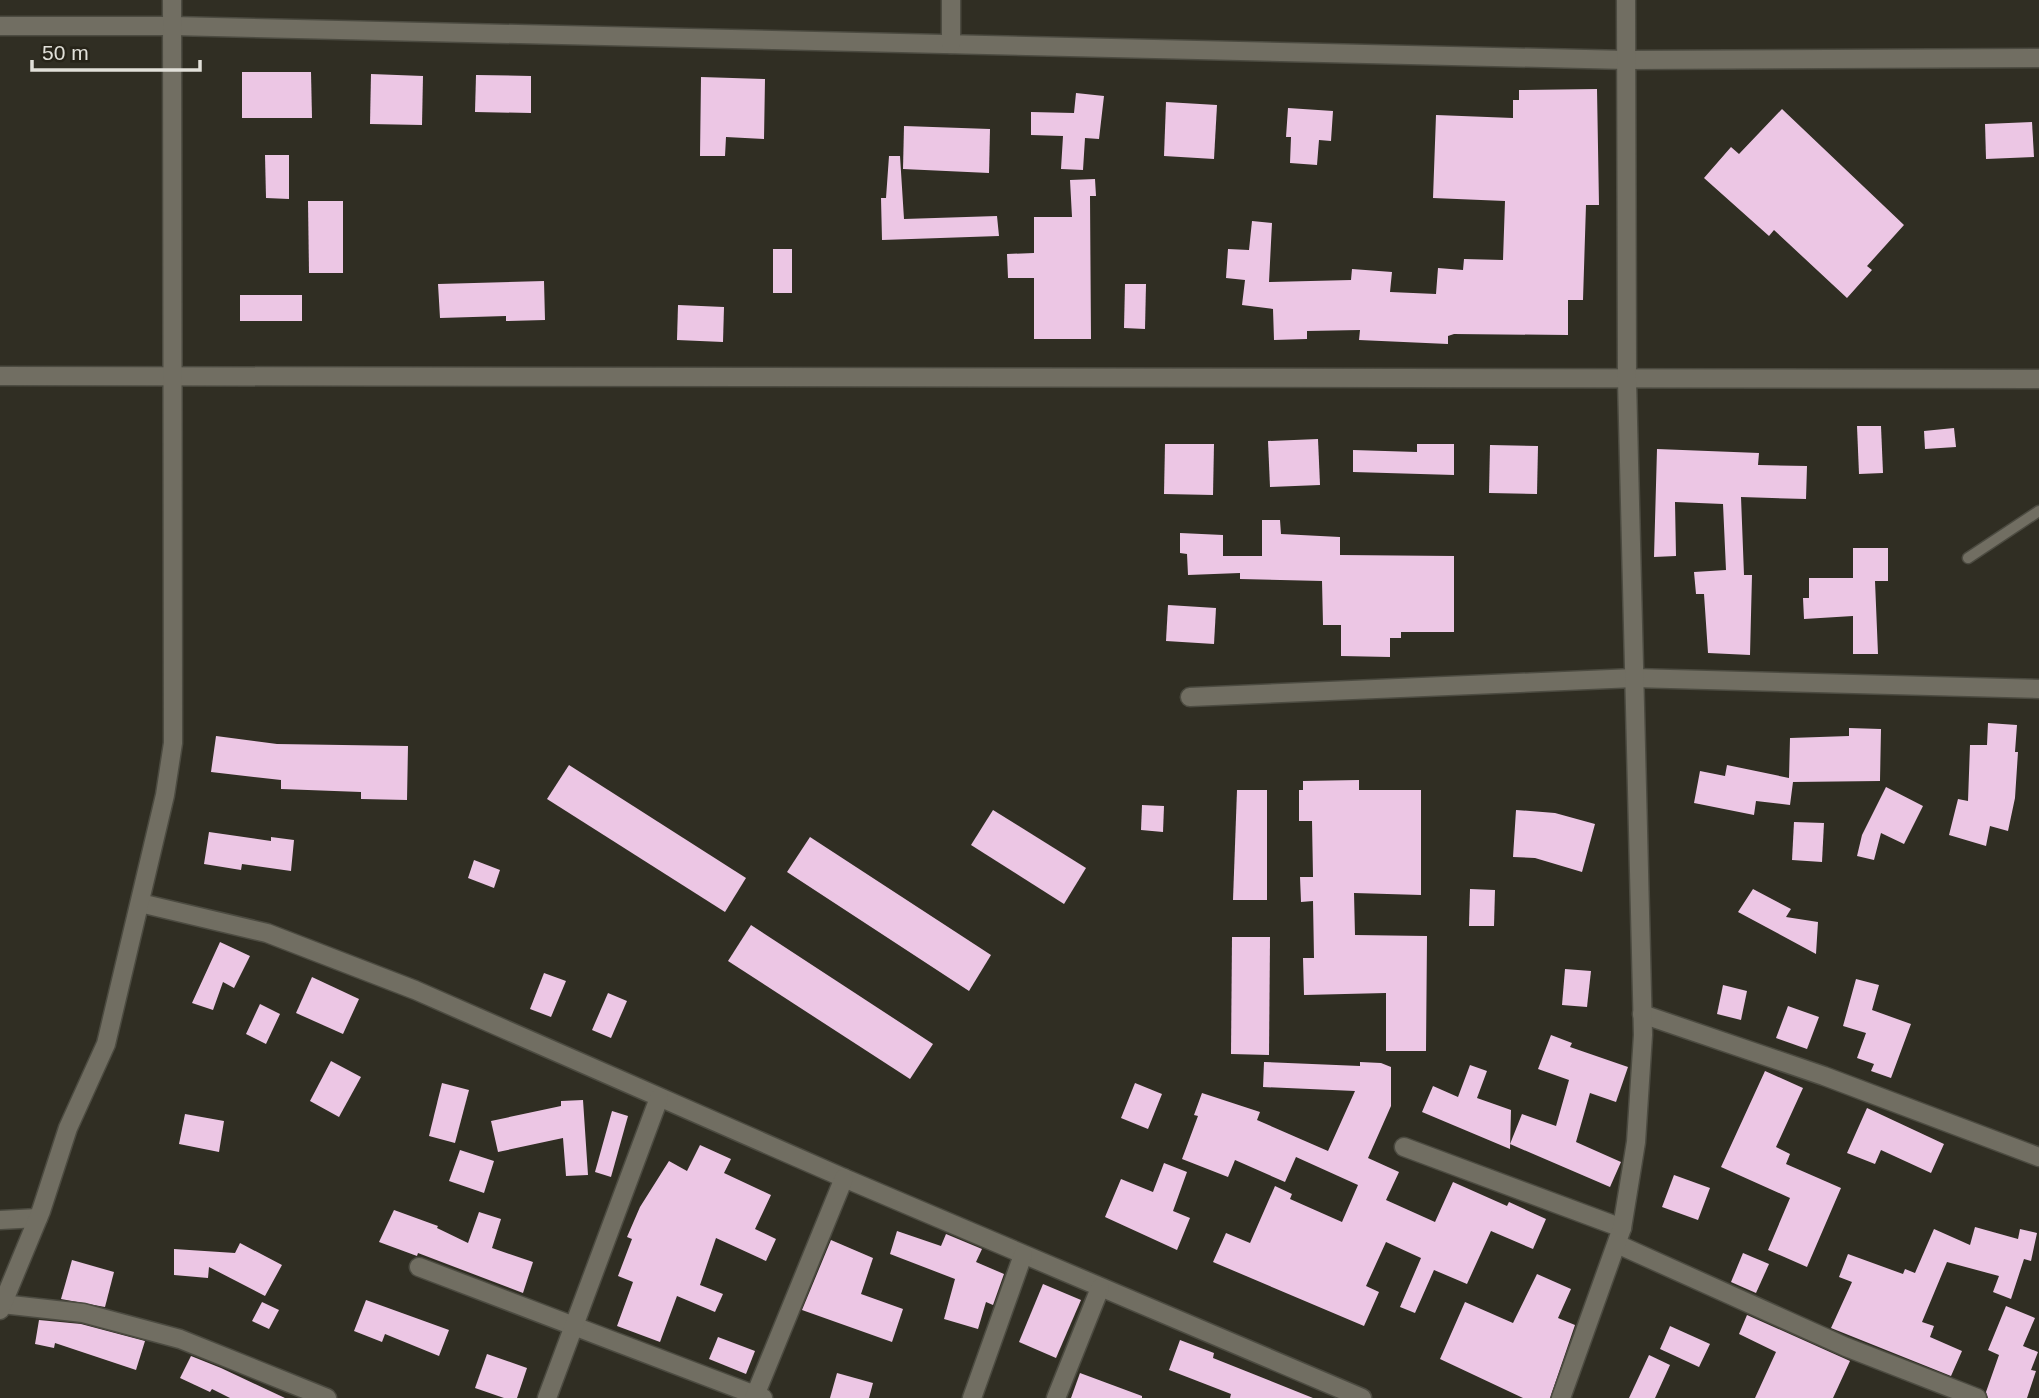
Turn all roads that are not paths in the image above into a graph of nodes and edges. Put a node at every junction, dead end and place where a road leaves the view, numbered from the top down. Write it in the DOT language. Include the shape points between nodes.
graph roads {
  1 [pos="172,0"];
  2 [pos="951,0"];
  3 [pos="1626,0"];
  4 [pos="0,26"];
  5 [pos="173,26"];
  6 [pos="951,44"];
  7 [pos="2039,58"];
  8 [pos="1626,60"];
  9 [pos="173,374"];
  10 [pos="0,376"];
  11 [pos="2039,379"];
  12 [pos="1627,380"];
  13 [pos="2039,511"];
  14 [pos="1968,558"];
  15 [pos="1634,678"];
  16 [pos="2039,689"];
  17 [pos="1190,696"];
  18 [pos="140,903"];
  19 [pos="1643,1014"];
  20 [pos="659,1098"];
  21 [pos="1404,1147"];
  22 [pos="2039,1157"];
  23 [pos="844,1178"];
  24 [pos="38,1218"];
  25 [pos="0,1220"];
  26 [pos="1619,1236"];
  27 [pos="1023,1255"];
  28 [pos="419,1267"];
  29 [pos="1100,1288"];
  30 [pos="1,1307"];
  31 [pos="574,1326"];
  32 [pos="1340,1394"];
  33 [pos="758,1397"];
  34 [pos="327,1398"];
  35 [pos="547,1398"];
  36 [pos="972,1398"];
  37 [pos="1056,1398"];
  38 [pos="1362,1398"];
  39 [pos="1561,1398"];
  40 [pos="1977,1398"];
  1 -- 5 [label="street"];
  2 -- 6 [label="street"];
  3 -- 8 [label="street"];
  4 -- 5 [label="street"];
  5 -- 6 [label="street"];
  5 -- 9 [label="street"];
  6 -- 8 [label="street"];
  7 -- 8 [label="street"];
  8 -- 12 [label="street"];
  9 -- 10 [label="street"];
  9 -- 12 [label="street"];
  9 -- 18 [label="street" via="173,743"];
  11 -- 12 [label="street"];
  12 -- 15 [label="street"];
  13 -- 14 [label="lane"];
  15 -- 16 [label="street"];
  15 -- 17 [label="street"];
  15 -- 19 [label="street"];
  18 -- 20 [label="street" via="267,933 415,990"];
  18 -- 24 [label="street" via="106,1044 68,1128"];
  19 -- 22 [label="street"];
  19 -- 26 [label="street" via="1636,1142"];
  20 -- 23 [label="street"];
  20 -- 31 [label="street"];
  21 -- 26 [label="street"];
  23 -- 27 [label="street"];
  23 -- 33 [label="street"];
  24 -- 25 [label="street"];
  24 -- 30 [label="street"];
  26 -- 39 [label="street"];
  26 -- 40 [label="street" via="1846,1347"];
  27 -- 29 [label="street"];
  27 -- 36 [label="street"];
  28 -- 31 [label="street"];
  29 -- 32 [label="street"];
  29 -- 37 [label="street"];
  30 -- 34 [label="street" via="83,1313 180,1339"];
  31 -- 33 [label="street"];
  31 -- 35 [label="street"];
  32 -- 38 [label="street"];
}
